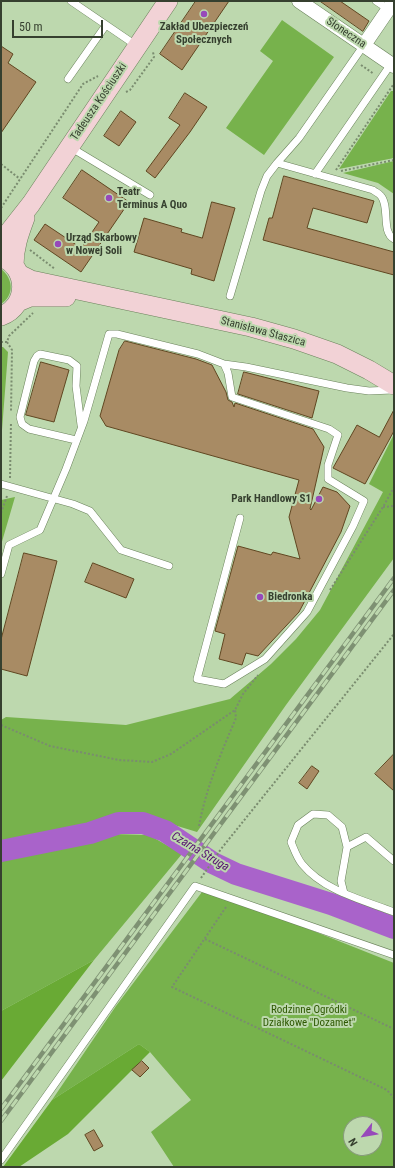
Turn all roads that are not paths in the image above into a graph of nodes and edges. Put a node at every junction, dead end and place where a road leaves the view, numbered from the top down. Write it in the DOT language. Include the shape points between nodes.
graph roads {
  1 [pos="71,1"];
  2 [pos="168,1"];
  3 [pos="299,1"];
  4 [pos="376,1"];
  5 [pos="391,5"];
  6 [pos="106,25"];
  7 [pos="364,45"];
  8 [pos="145,48"];
  9 [pos="392,65"];
  10 [pos="68,79"];
  11 [pos="69,147"];
  12 [pos="277,163"];
  13 [pos="315,174"];
  14 [pos="150,195"];
  15 [pos="31,204"];
  16 [pos="394,238"];
  17 [pos="1,242"];
  18 [pos="11,265"];
  19 [pos="230,296"];
  20 [pos="124,300"];
  21 [pos="18,302"];
  22 [pos="2,317"];
  23 [pos="224,364"];
  24 [pos="394,385"];
  25 [pos="394,389"];
  26 [pos="81,427"];
  27 [pos="76,440"];
  28 [pos="1,484"];
  29 [pos="52,499"];
  30 [pos="240,518"];
  31 [pos="169,566"];
  32 [pos="1,574"];
  33 [pos="347,847"];
  34 [pos="394,861"];
  35 [pos="344,893"];
  36 [pos="394,912"];
  37 [pos="394,955"];
  38 [pos="1,1160"];
  1 -- 6 [label="lane"];
  2 -- 8 [label="street, Tadeusza Kościuszki"];
  3 -- 7 [label="street, Słoneczna"];
  4 -- 5 [label="lane"];
  5 -- 7 [label="street"];
  6 -- 8 [label="lane"];
  6 -- 10 [label="lane"];
  7 -- 9 [label="street, Słoneczna"];
  7 -- 12 [label="lane" via="299,138"];
  8 -- 11 [label="street, Tadeusza Kościuszki"];
  9 -- 13 [label="lane"];
  11 -- 14 [label="lane"];
  11 -- 15 [label="street, Tadeusza Kościuszki"];
  12 -- 13 [label="lane"];
  12 -- 19 [label="lane" via="267,176 261,192"];
  13 -- 16 [label="lane" via="373,190 381,196 385,205 388,231"];
  15 -- 17 [label="street, Tadeusza Kościuszki"];
  15 -- 18 [label="street, Tadeusza Kościuszki"];
  18 -- 20 [label="street, Stanisława Staszica" via="31,280"];
  18 -- 21 [label="street, Tadeusza Kościuszki" via="22,283"];
  20 -- 21 [label="street, Stanisława Staszica" via="46,296 30,297"];
  20 -- 24 [label="street, Stanisława Staszica" via="251,327 294,339 337,354"];
  21 -- 22 [label="street"];
  23 -- 25 [label="lane" via="347,388 369,391"];
  23 -- 26 [label="lane" via="198,354 108,334"];
  23 -- 30 [label="lane" via="232,397 329,429 338,435 328,465 328,479 364,502 307,612 265,659 224,684 197,678"];
  26 -- 27 [label="lane"];
  26 -- 27 [label="lane" via="76,386 77,366 69,360 40,354 34,361 20,417 22,424 29,429"];
  27 -- 29 [label="lane"];
  28 -- 29 [label="lane"];
  29 -- 31 [label="lane" via="90,511 121,550"];
  29 -- 32 [label="lane" via="40,530 9,545"];
  33 -- 34 [label="lane" via="366,837"];
  33 -- 35 [label="lane" via="341,881"];
  33 -- 35 [label="lane" via="342,827 328,815 313,814 298,825 291,842 300,863 316,879"];
  35 -- 36 [label="lane"];
  37 -- 38 [label="lane" via="195,886"];
}
